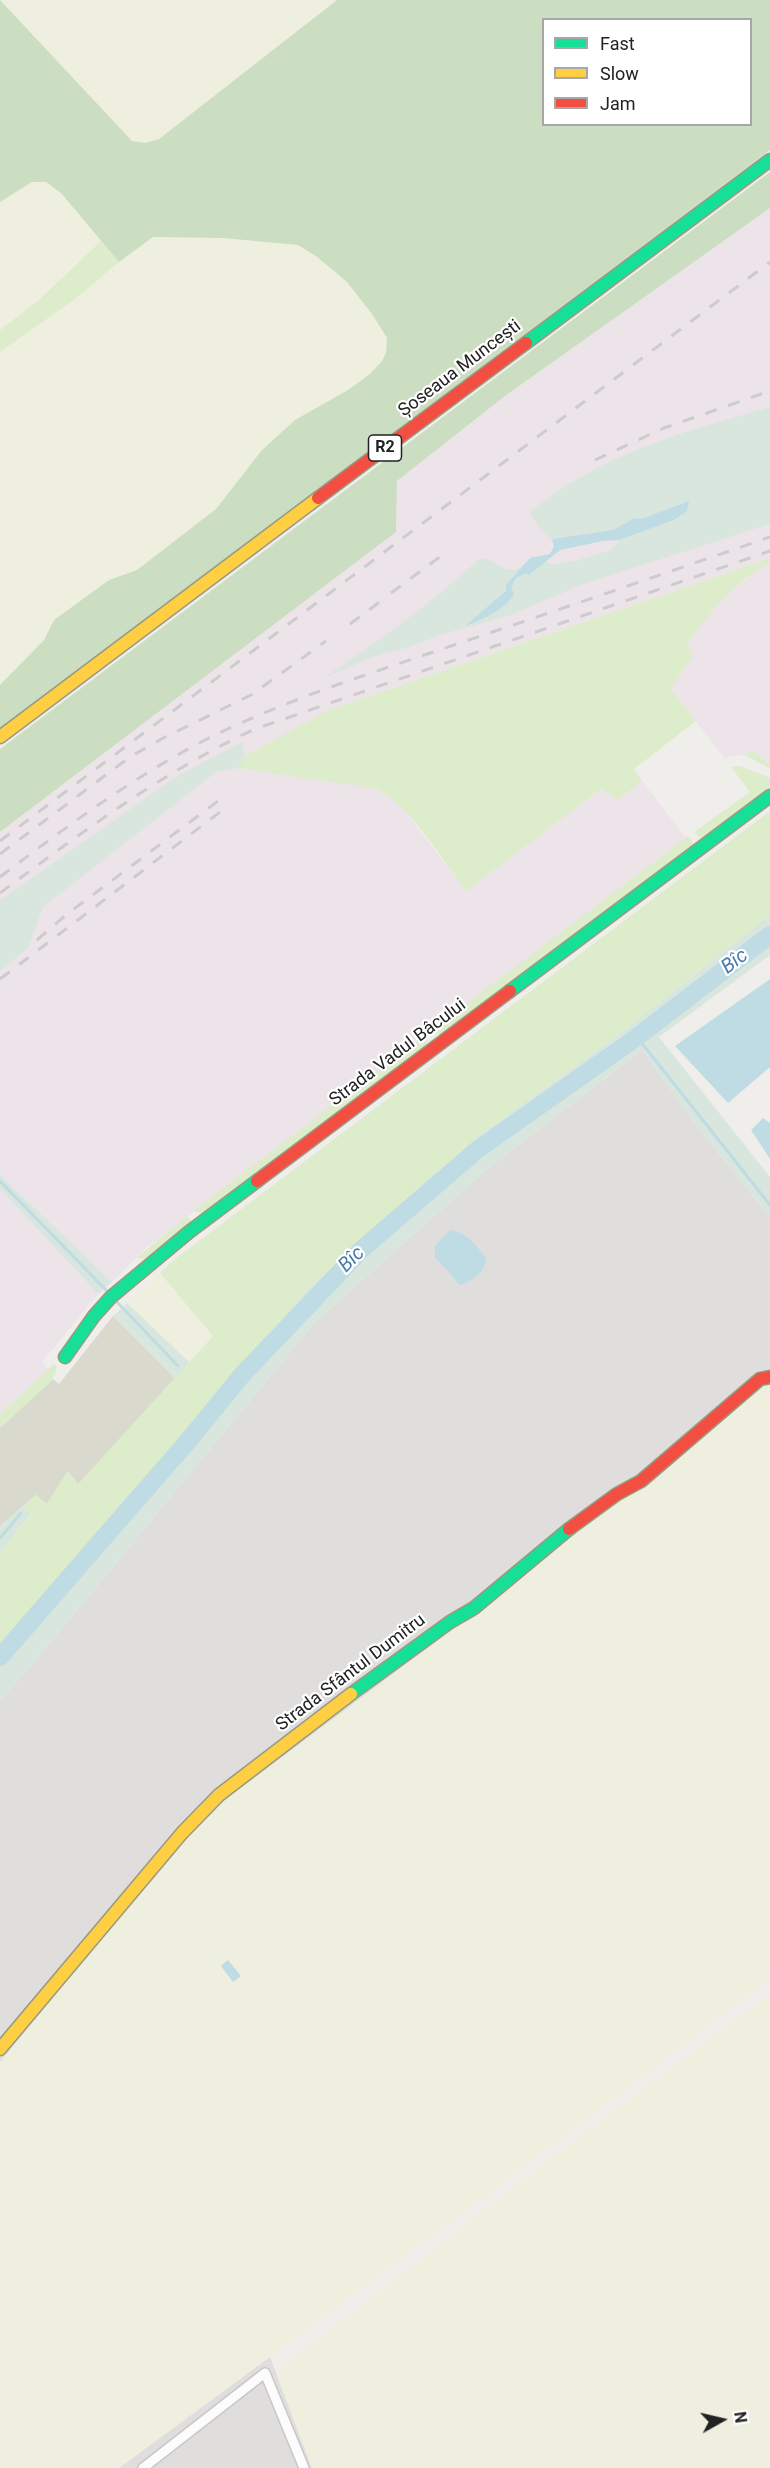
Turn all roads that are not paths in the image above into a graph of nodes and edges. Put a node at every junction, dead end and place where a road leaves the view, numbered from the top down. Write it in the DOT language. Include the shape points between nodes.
graph roads {
  1 [pos="770,160"];
  2 [pos="0,737"];
  3 [pos="770,796"];
  4 [pos="65,1357"];
  5 [pos="770,1377"];
  6 [pos="0,2049"];
  7 [pos="143,2468"];
  8 [pos="304,2468"];
  1 -- 2 [label="street, Șoseaua Muncești / R2"];
  3 -- 4 [label="street, Strada Vadul Bâcului" via="189,1232 111,1297"];
  5 -- 6 [label="street, Strada Sfântul Dumitru" via="760,1379 641,1481 578,1521 474,1608 356,1690 219,1795 182,1833"];
  7 -- 8 [label="street" via="265,2373"];
}
